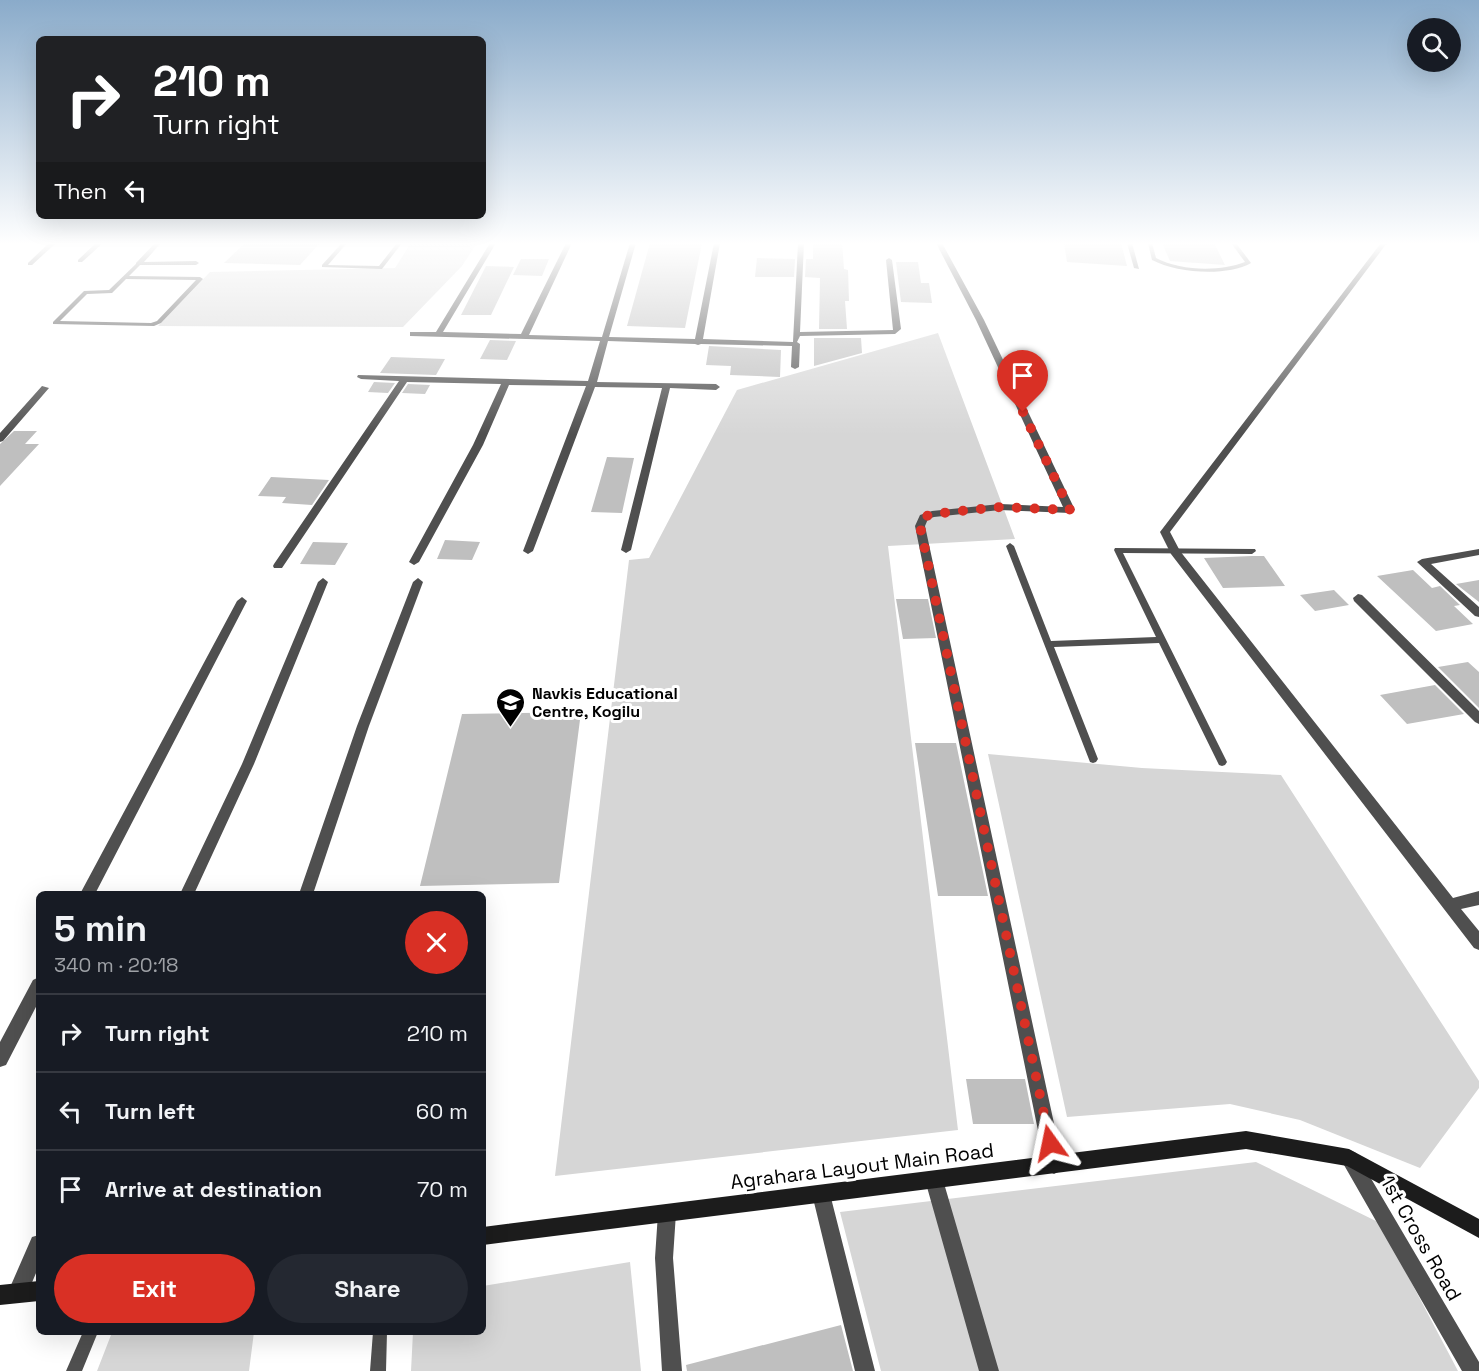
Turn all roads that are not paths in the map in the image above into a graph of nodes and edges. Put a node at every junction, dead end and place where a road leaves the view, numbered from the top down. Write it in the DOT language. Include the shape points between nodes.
graph roads {
  1 [pos="71,307"];
  2 [pos="173,307"];
  3 [pos="455,307"];
  4 [pos="538,307"];
  5 [pos="615,307"];
  6 [pos="705,307"];
  7 [pos="797,307"];
  8 [pos="894,307"];
  9 [pos="973,307"];
  10 [pos="1336,307"];
  11 [pos="413,334"];
  12 [pos="796,334"];
  13 [pos="438,335"];
  14 [pos="523,338"];
  15 [pos="605,340"];
  16 [pos="698,343"];
  17 [pos="796,344"];
  18 [pos="795,367"];
  19 [pos="361,377"];
  20 [pos="405,379"];
  21 [pos="506,382"];
  22 [pos="592,383"];
  23 [pos="667,386"];
  24 [pos="716,387"];
  25 [pos="45,388"];
  26 [pos="0,439"];
  27 [pos="1010,546"];
  28 [pos="626,550"];
  29 [pos="528,551"];
  30 [pos="1252,551"];
  31 [pos="1175,552"];
  32 [pos="1479,552"];
  33 [pos="414,562"];
  34 [pos="279,566"];
  35 [pos="323,582"];
  36 [pos="418,582"];
  37 [pos="1358,598"];
  38 [pos="242,601"];
  39 [pos="1479,613"];
  40 [pos="1162,640"];
  41 [pos="1050,644"];
  42 [pos="1479,719"];
  43 [pos="1094,759"];
  44 [pos="1222,762"];
  45 [pos="89,891"];
  46 [pos="188,891"];
  47 [pos="307,891"];
  48 [pos="1479,898"];
  49 [pos="1450,905"];
  50 [pos="1479,943"];
  51 [pos="36,991"];
  52 [pos="0,1059"];
  53 [pos="1349,1158"];
  54 [pos="1054,1165"];
  55 [pos="934,1180"];
  56 [pos="821,1194"];
  57 [pos="667,1213"];
  58 [pos="1479,1229"];
  59 [pos="486,1236"];
  60 [pos="36,1249"];
  61 [pos="36,1291"];
  62 [pos="9,1294"];
  63 [pos="90,1335"];
  64 [pos="380,1335"];
  65 [pos="74,1371"];
  66 [pos="378,1371"];
  67 [pos="672,1371"];
  68 [pos="865,1371"];
  69 [pos="989,1371"];
  70 [pos="1473,1371"];
  1 -- 2 [label="lane" via="55,323 152,325"];
  3 -- 13 [label="street"];
  4 -- 14 [label="street"];
  5 -- 15 [label="street"];
  6 -- 16 [label="street"];
  7 -- 12 [label="street"];
  8 -- 12 [label="street" via="895,332"];
  9 -- 54 [label="street" via="1070,510 1000,507 932,514 924,517 920,526"];
  10 -- 31 [label="street" via="1165,532"];
  11 -- 13 [label="street"];
  12 -- 17 [label="street"];
  13 -- 14 [label="street"];
  14 -- 15 [label="street"];
  15 -- 16 [label="street"];
  15 -- 22 [label="street"];
  16 -- 17 [label="street"];
  17 -- 18 [label="street"];
  19 -- 20 [label="street"];
  20 -- 21 [label="street"];
  20 -- 34 [label="street"];
  21 -- 22 [label="street"];
  21 -- 33 [label="street" via="478,445"];
  22 -- 23 [label="street"];
  22 -- 29 [label="street"];
  23 -- 24 [label="street"];
  23 -- 28 [label="street"];
  25 -- 26 [label="street"];
  27 -- 41 [label="lane"];
  30 -- 31 [label="lane"];
  31 -- 40 [label="lane" via="1118,550"];
  31 -- 49 [label="street"];
  32 -- 39 [label="street" via="1422,562"];
  35 -- 46 [label="street" via="248,764"];
  36 -- 47 [label="street" via="363,726"];
  37 -- 42 [label="street"];
  38 -- 45 [label="street"];
  40 -- 41 [label="lane"];
  40 -- 44 [label="lane"];
  41 -- 43 [label="lane"];
  48 -- 49 [label="street"];
  49 -- 50 [label="street"];
  51 -- 52 [label="street"];
  53 -- 54 [label="street, Agrahara Layout Main Road" via="1246,1140"];
  53 -- 58 [label="street, Agrahara Layout Main Road"];
  53 -- 70 [label="street, 1st Cross Road"];
  54 -- 55 [label="street, Agrahara Layout Main Road"];
  55 -- 56 [label="street, Agrahara Layout Main Road"];
  55 -- 69 [label="street"];
  56 -- 57 [label="street, Agrahara Layout Main Road"];
  56 -- 68 [label="street"];
  57 -- 59 [label="street, Agrahara Layout Main Road"];
  57 -- 67 [label="street" via="664,1258"];
  60 -- 62 [label="street"];
  61 -- 62 [label="street"];
  63 -- 65 [label="lane"];
  64 -- 66 [label="lane"];
}
